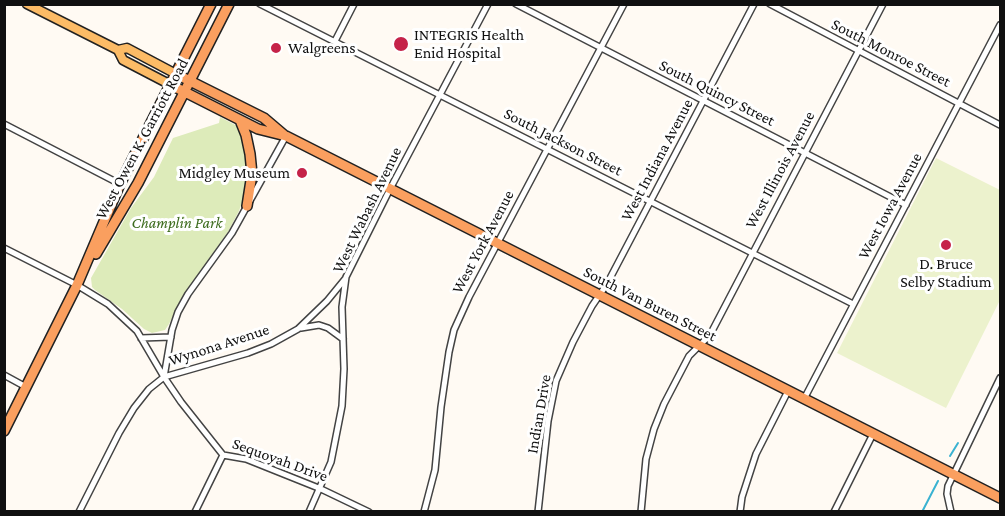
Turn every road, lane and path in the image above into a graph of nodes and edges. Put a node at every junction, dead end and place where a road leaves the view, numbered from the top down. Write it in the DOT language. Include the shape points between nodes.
graph roads {
  1 [pos="27,4"];
  2 [pos="211,4"];
  3 [pos="229,4"];
  4 [pos="260,4"];
  5 [pos="354,4"];
  6 [pos="488,4"];
  7 [pos="516,4"];
  8 [pos="624,4"];
  9 [pos="754,4"];
  10 [pos="770,4"];
  11 [pos="883,4"];
  12 [pos="37,7"];
  13 [pos="1000,25"];
  14 [pos="335,41"];
  15 [pos="601,48"];
  16 [pos="118,50"];
  17 [pos="859,50"];
  18 [pos="176,74"];
  19 [pos="191,81"];
  20 [pos="171,85"];
  21 [pos="185,92"];
  22 [pos="440,95"];
  23 [pos="703,102"];
  24 [pos="960,103"];
  25 [pos="240,120"];
  26 [pos="4,124"];
  27 [pos="1000,125"];
  28 [pos="286,136"];
  29 [pos="547,149"];
  30 [pos="804,153"];
  31 [pos="120,184"];
  32 [pos="390,189"];
  33 [pos="650,201"];
  34 [pos="906,205"];
  35 [pos="247,206"];
  36 [pos="497,243"];
  37 [pos="4,248"];
  38 [pos="752,253"];
  39 [pos="346,277"];
  40 [pos="77,285"];
  41 [pos="599,295"];
  42 [pos="853,304"];
  43 [pos="298,329"];
  44 [pos="171,337"];
  45 [pos="141,338"];
  46 [pos="343,339"];
  47 [pos="699,346"];
  48 [pos="4,375"];
  49 [pos="164,377"];
  50 [pos="1000,378"];
  51 [pos="999,386"];
  52 [pos="26,387"];
  53 [pos="788,391"];
  54 [pos="804,399"];
  55 [pos="4,430"];
  56 [pos="873,434"];
  57 [pos="223,455"];
  58 [pos="952,474"];
  59 [pos="321,489"];
  60 [pos="1000,498"];
  61 [pos="79,512"];
  62 [pos="195,512"];
  63 [pos="309,512"];
  64 [pos="369,512"];
  65 [pos="424,512"];
  66 [pos="538,512"];
  67 [pos="641,512"];
  68 [pos="740,512"];
  69 [pos="834,512"];
  70 [pos="951,512"];
  1 -- 12 [label="main road, South Van Buren Street"];
  2 -- 18 [label="highway, West Owen K. Garriott Road"];
  3 -- 19 [label="highway, West Owen K. Garriott Road"];
  4 -- 14 [label="street, South Jackson Street"];
  5 -- 14 [label="street"];
  6 -- 22 [label="street, West Wabash Avenue"];
  7 -- 15 [label="street, South Quincy Street"];
  8 -- 15 [label="street, West York Avenue"];
  9 -- 23 [label="street, West Indiana Avenue"];
  10 -- 17 [label="street, South Monroe Street"];
  11 -- 17 [label="street, West Illinois Avenue"];
  12 -- 16 [label="main road, South Van Buren Street"];
  13 -- 24 [label="street, West Iowa Avenue"];
  14 -- 22 [label="street, South Jackson Street"];
  15 -- 23 [label="street, South Quincy Street"];
  15 -- 29 [label="street, West York Avenue"];
  16 -- 18 [label="main road, South Van Buren Street" via="127,48"];
  16 -- 20 [label="main road, South Van Buren Street" via="123,60"];
  17 -- 24 [label="street, South Monroe Street"];
  17 -- 30 [label="street, West Illinois Avenue"];
  18 -- 19 [label="highway, South Van Buren Street"];
  18 -- 20 [label="highway, West Owen K. Garriott Road"];
  19 -- 21 [label="highway, West Owen K. Garriott Road"];
  19 -- 28 [label="highway, South Van Buren Street" via="264,118"];
  20 -- 21 [label="highway, South Van Buren Street"];
  20 -- 31 [label="highway, West Owen K. Garriott Road"];
  21 -- 25 [label="highway, South Van Buren Street"];
  21 -- 40 [label="highway, West Owen K. Garriott Road" via="138,183"];
  22 -- 29 [label="street, South Jackson Street"];
  22 -- 32 [label="street, West Wabash Avenue"];
  23 -- 30 [label="street, South Quincy Street"];
  23 -- 33 [label="street, West Indiana Avenue"];
  24 -- 27 [label="street, South Monroe Street"];
  24 -- 34 [label="street, West Iowa Avenue"];
  25 -- 28 [label="highway, South Van Buren Street"];
  25 -- 35 [label="highway" via="252,174"];
  26 -- 31 [label="street"];
  28 -- 32 [label="highway, South Van Buren Street"];
  28 -- 35 [label="street"];
  29 -- 33 [label="street, South Jackson Street"];
  29 -- 36 [label="street, West York Avenue"];
  30 -- 34 [label="street, South Quincy Street"];
  30 -- 38 [label="street, West Illinois Avenue"];
  31 -- 40 [label="highway, West Owen K. Garriott Road"];
  32 -- 36 [label="highway, South Van Buren Street"];
  32 -- 39 [label="street, West Wabash Avenue"];
  33 -- 38 [label="street, South Jackson Street"];
  33 -- 41 [label="street, West Indiana Avenue"];
  34 -- 42 [label="street, West Iowa Avenue"];
  35 -- 44 [label="street" via="188,294"];
  36 -- 41 [label="highway, South Van Buren Street"];
  36 -- 65 [label="street, West York Avenue" via="454,330 435,470"];
  37 -- 40 [label="street, Sequoyah Drive"];
  38 -- 42 [label="street, South Jackson Street"];
  38 -- 47 [label="street, West Illinois Avenue" via="710,335"];
  39 -- 43 [label="street, Wynona Avenue"];
  39 -- 46 [label="street, West Wabash Avenue"];
  40 -- 45 [label="street, Sequoyah Drive" via="108,303"];
  40 -- 52 [label="highway, West Owen K. Garriott Road"];
  41 -- 47 [label="highway, South Van Buren Street"];
  41 -- 66 [label="street, Indian Drive" via="556,381"];
  42 -- 54 [label="street, West Iowa Avenue"];
  43 -- 46 [label="street, Wynona Avenue" via="319,325"];
  43 -- 49 [label="street, Wynona Avenue" via="248,353"];
  44 -- 45 [label="street"];
  44 -- 49 [label="street"];
  45 -- 49 [label="street, Sequoyah Drive"];
  46 -- 59 [label="street, West Wabash Avenue" via="342,406 331,462"];
  47 -- 53 [label="highway, South Van Buren Street"];
  47 -- 67 [label="street, West Illinois Avenue" via="689,356 654,429 646,459"];
  48 -- 52 [label="street"];
  49 -- 57 [label="street, Sequoyah Drive"];
  49 -- 61 [label="street, Wynona Avenue" via="134,408"];
  50 -- 51 [label="street"];
  51 -- 58 [label="street"];
  52 -- 55 [label="highway, West Owen K. Garriott Road"];
  53 -- 54 [label="highway, South Van Buren Street"];
  53 -- 68 [label="street" via="756,454"];
  54 -- 56 [label="highway, South Van Buren Street"];
  56 -- 58 [label="highway, South Van Buren Street"];
  56 -- 69 [label="street"];
  57 -- 59 [label="street, Sequoyah Drive" via="246,459"];
  57 -- 62 [label="street"];
  58 -- 60 [label="highway, South Van Buren Street"];
  58 -- 70 [label="street" via="947,494"];
  59 -- 63 [label="street, West Wabash Avenue"];
  59 -- 64 [label="street, Sequoyah Drive"];
}
